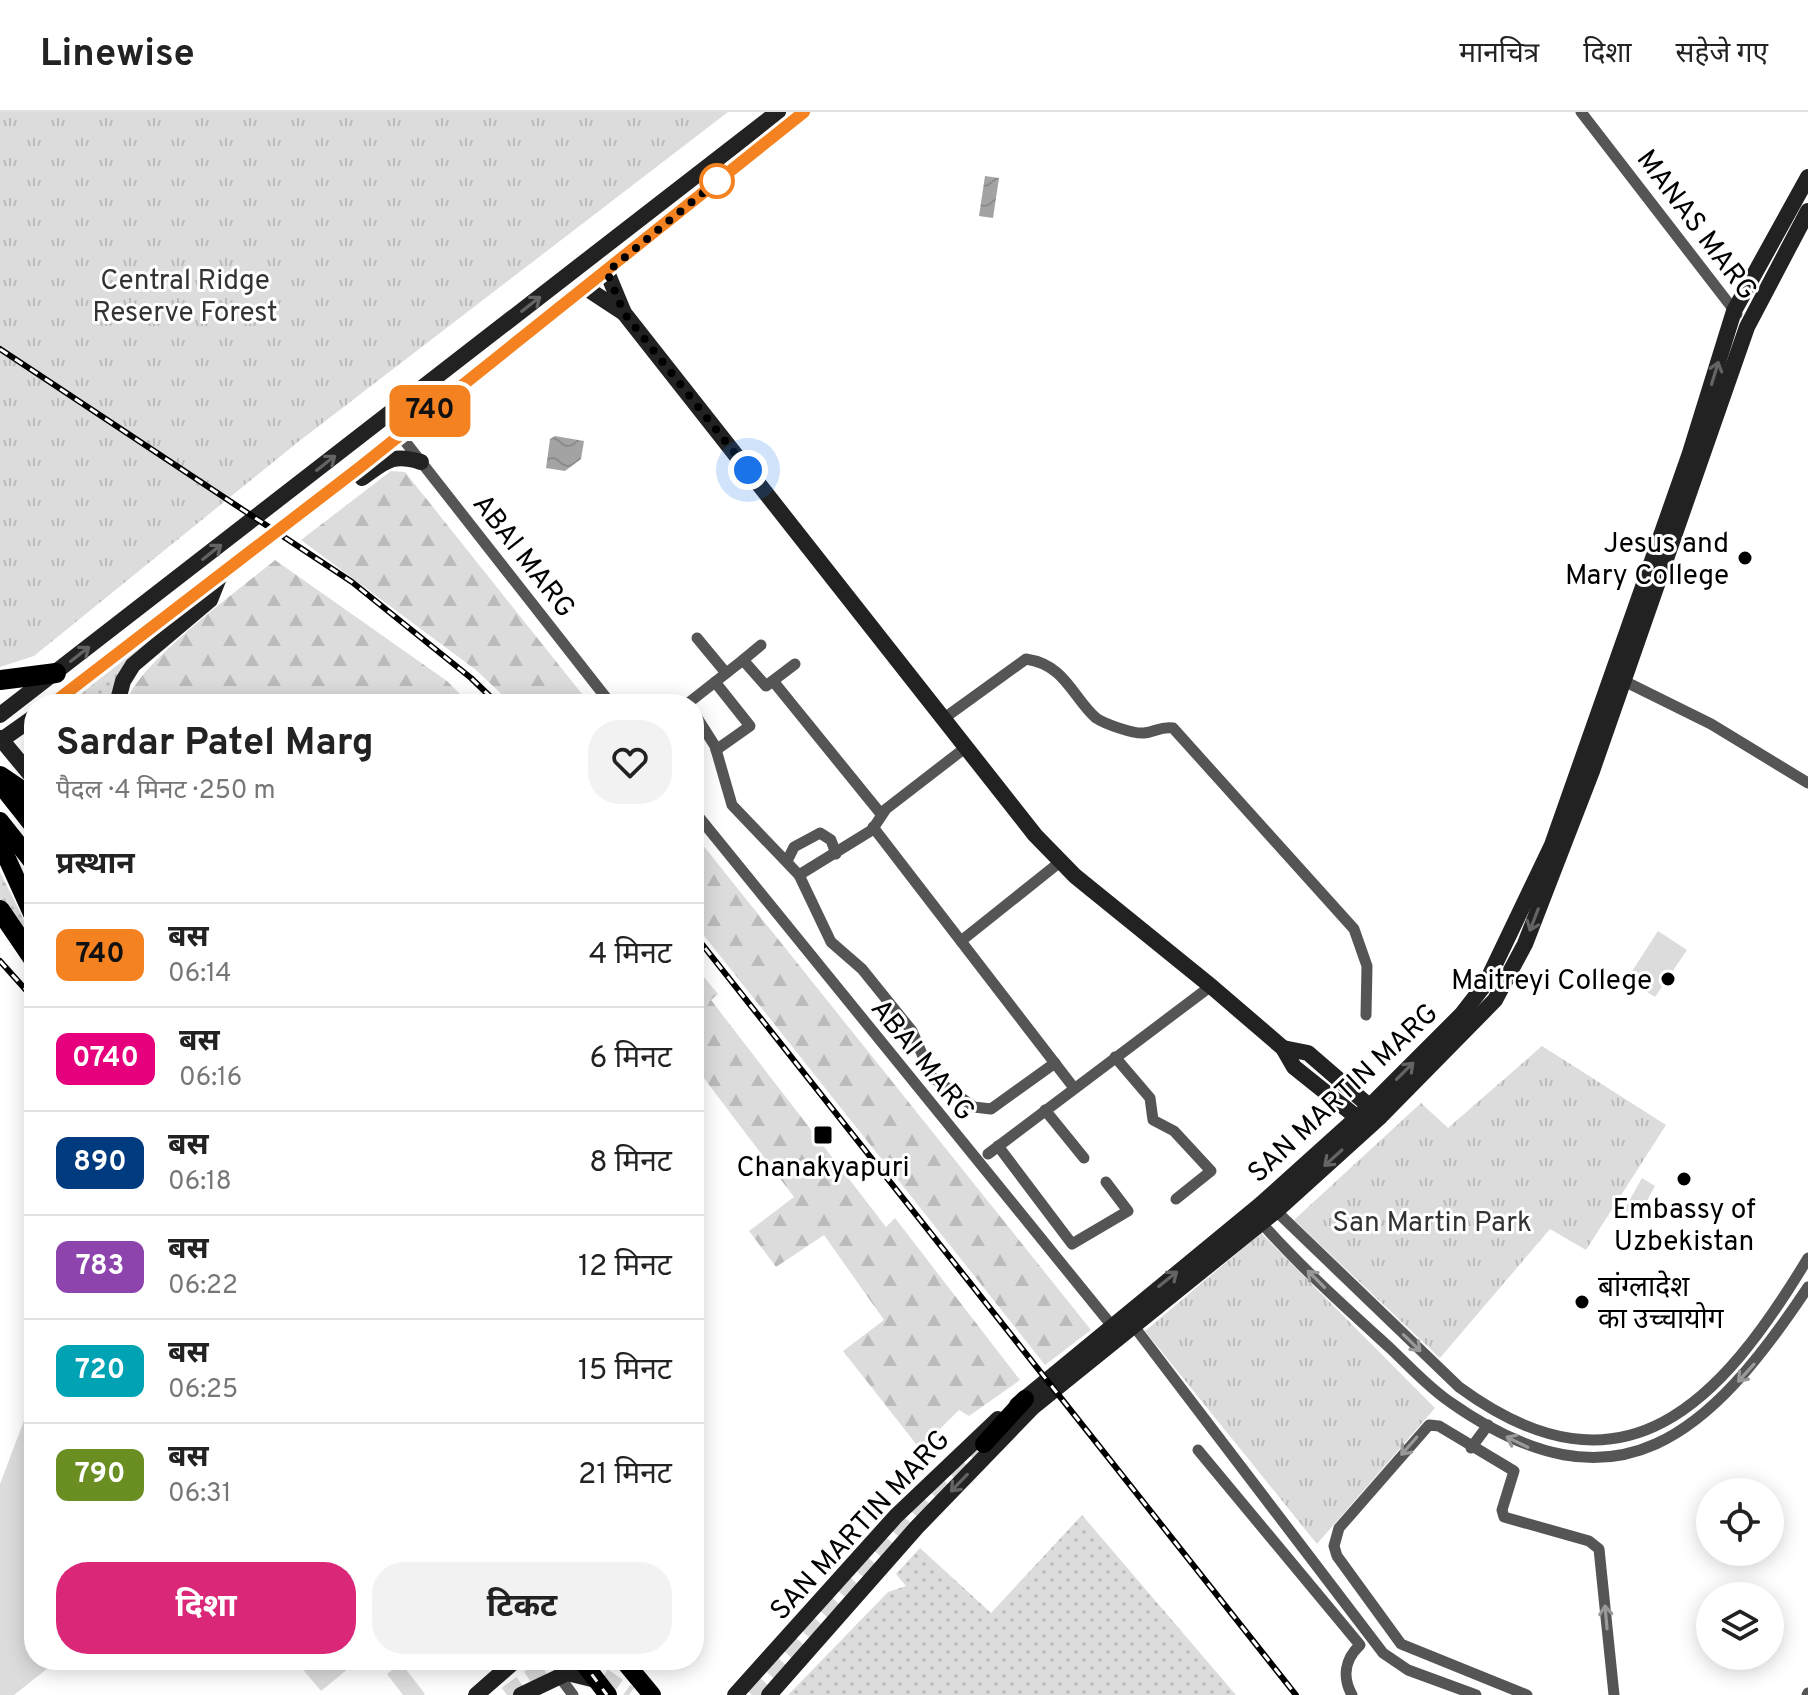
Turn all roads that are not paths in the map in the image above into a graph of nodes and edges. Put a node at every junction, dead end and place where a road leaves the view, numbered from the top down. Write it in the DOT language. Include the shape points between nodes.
graph roads {
  1 [pos="778,112"];
  2 [pos="804,112"];
  3 [pos="1581,112"];
  4 [pos="1808,177"];
  5 [pos="1808,211"];
  6 [pos="607,272"];
  7 [pos="586,288"];
  8 [pos="1734,311"];
  9 [pos="624,313"];
  10 [pos="1747,327"];
  11 [pos="400,435"];
  12 [pos="421,462"];
  13 [pos="284,525"];
  14 [pos="221,573"];
  15 [pos="697,638"];
  16 [pos="761,645"];
  17 [pos="743,660"];
  18 [pos="795,664"];
  19 [pos="56,673"];
  20 [pos="726,673"];
  21 [pos="1618,678"];
  22 [pos="0,680"];
  23 [pos="773,681"];
  24 [pos="715,682"];
  25 [pos="28,694"];
  26 [pos="65,694"];
  27 [pos="120,694"];
  28 [pos="603,694"];
  29 [pos="700,694"];
  30 [pos="24,697"];
  31 [pos="0,715"];
  32 [pos="943,719"];
  33 [pos="24,724"];
  34 [pos="704,730"];
  35 [pos="0,740"];
  36 [pos="965,748"];
  37 [pos="716,750"];
  38 [pos="24,768"];
  39 [pos="0,776"];
  40 [pos="1808,783"];
  41 [pos="0,784"];
  42 [pos="24,792"];
  43 [pos="24,814"];
  44 [pos="881,814"];
  45 [pos="0,821"];
  46 [pos="704,823"];
  47 [pos="873,827"];
  48 [pos="0,843"];
  49 [pos="24,851"];
  50 [pos="836,854"];
  51 [pos="787,861"];
  52 [pos="1060,862"];
  53 [pos="799,875"];
  54 [pos="24,896"];
  55 [pos="0,910"];
  56 [pos="961,941"];
  57 [pos="24,948"];
  58 [pos="1211,986"];
  59 [pos="1366,1015"];
  60 [pos="1115,1057"];
  61 [pos="1055,1063"];
  62 [pos="1074,1088"];
  63 [pos="1045,1110"];
  64 [pos="1369,1116"];
  65 [pos="998,1146"];
  66 [pos="988,1154"];
  67 [pos="1084,1158"];
  68 [pos="1106,1182"];
  69 [pos="1176,1199"];
  70 [pos="1270,1206"];
  71 [pos="1256,1217"];
  72 [pos="1808,1258"];
  73 [pos="1808,1287"];
  74 [pos="1121,1329"];
  75 [pos="1753,1343"];
  76 [pos="1764,1353"];
  77 [pos="1459,1387"];
  78 [pos="1448,1401"];
  79 [pos="1029,1403"];
  80 [pos="1488,1425"];
  81 [pos="1645,1431"];
  82 [pos="986,1445"];
  83 [pos="1650,1446"];
  84 [pos="1471,1448"];
  85 [pos="1198,1450"];
  86 [pos="1371,1638"];
  87 [pos="1360,1645"];
  88 [pos="776,1651"];
  89 [pos="795,1669"];
  90 [pos="505,1670"];
  91 [pos="588,1670"];
  92 [pos="631,1670"];
  93 [pos="559,1676"];
  94 [pos="596,1680"];
  95 [pos="529,1692"];
  96 [pos="476,1695"];
  97 [pos="573,1695"];
  98 [pos="608,1695"];
  99 [pos="652,1695"];
  100 [pos="735,1695"];
  101 [pos="769,1695"];
  102 [pos="1352,1695"];
  103 [pos="1476,1695"];
  104 [pos="1527,1695"];
  105 [pos="1614,1695"];
  19 -- 1 [label="street, one-way"];
  2 -- 6 [label="street"];
  3 -- 8 [label="street, MANAS MARG"];
  4 -- 8 [label="street, SAN MARTIN MARG"];
  5 -- 10 [label="street, SAN MARTIN MARG"];
  6 -- 7 [label="street"];
  6 -- 9 [label="street"];
  7 -- 9 [label="street"];
  7 -- 11 [label="street"];
  8 -- 10 [label="street, MANAS MARG"];
  21 -- 8 [label="street, SAN MARTIN MARG, one-way"];
  9 -- 32 [label="street"];
  10 -- 21 [label="street, SAN MARTIN MARG"];
  11 -- 12 [label="street, ABAI MARG"];
  11 -- 13 [label="street"];
  12 -- 13 [label="street" via="402,456 389,459"];
  12 -- 28 [label="street, ABAI MARG"];
  13 -- 14 [label="street"];
  14 -- 26 [label="street"];
  14 -- 27 [label="street" via="210,600 133,665"];
  15 -- 20 [label="street"];
  16 -- 17 [label="street"];
  17 -- 20 [label="street"];
  17 -- 23 [label="street" via="766,686"];
  18 -- 23 [label="street"];
  19 -- 22 [label="highway"];
  19 -- 25 [label="street"];
  20 -- 24 [label="street"];
  21 -- 40 [label="street" via="1711,724"];
  21 -- 64 [label="street, SAN MARTIN MARG" via="1552,845 1486,983"];
  23 -- 44 [label="street"];
  24 -- 29 [label="street"];
  24 -- 37 [label="street" via="750,726"];
  30 -- 31 [label="street"];
  32 -- 36 [label="street"];
  32 -- 59 [label="street" via="1026,659 1037,660 1072,685 1097,718 1138,733 1173,728 1354,929 1367,966"];
  33 -- 35 [label="street"];
  34 -- 37 [label="street"];
  35 -- 38 [label="street"];
  36 -- 44 [label="street"];
  36 -- 52 [label="street"];
  37 -- 51 [label="street" via="732,805"];
  39 -- 42 [label="highway"];
  41 -- 43 [label="main road"];
  44 -- 47 [label="street"];
  45 -- 49 [label="main road"];
  46 -- 74 [label="street, ABAI MARG"];
  47 -- 50 [label="street"];
  47 -- 56 [label="street"];
  48 -- 54 [label="main road"];
  50 -- 51 [label="street" via="831,840 820,833 794,847"];
  50 -- 53 [label="street"];
  51 -- 53 [label="street"];
  52 -- 56 [label="street"];
  52 -- 58 [label="street"];
  53 -- 61 [label="street" via="831,942 891,1003 912,1031 925,1067 942,1087 974,1107 991,1109"];
  55 -- 57 [label="highway"];
  56 -- 61 [label="street"];
  58 -- 60 [label="street"];
  58 -- 64 [label="street" via="1283,1048 1308,1053"];
  60 -- 62 [label="street"];
  60 -- 69 [label="street" via="1150,1098 1153,1120 1174,1131 1211,1171"];
  61 -- 62 [label="street"];
  62 -- 63 [label="street"];
  63 -- 65 [label="street"];
  63 -- 67 [label="street"];
  64 -- 70 [label="street, SAN MARTIN MARG"];
  65 -- 66 [label="street"];
  65 -- 68 [label="street" via="1072,1244 1128,1211"];
  70 -- 71 [label="street, SAN MARTIN MARG"];
  70 -- 77 [label="street, one-way"];
  71 -- 74 [label="street, SAN MARTIN MARG"];
  78 -- 71 [label="street, one-way"];
  72 -- 75 [label="street"];
  73 -- 76 [label="street"];
  74 -- 79 [label="street, SAN MARTIN MARG"];
  74 -- 86 [label="street, ABAI MARG"];
  75 -- 76 [label="street"];
  75 -- 81 [label="street" via="1693,1404"];
  76 -- 83 [label="street, one-way" via="1682,1431"];
  77 -- 78 [label="street"];
  77 -- 81 [label="street" via="1492,1412 1558,1438 1588,1442"];
  78 -- 80 [label="street"];
  79 -- 82 [label="main road"];
  79 -- 88 [label="street, SAN MARTIN MARG" via="971,1442 896,1516"];
  79 -- 89 [label="street, SAN MARTIN MARG, one-way"];
  83 -- 80 [label="street, one-way" via="1625,1454 1572,1458 1526,1447"];
  80 -- 84 [label="street"];
  81 -- 83 [label="street"];
  84 -- 104 [label="street, one-way" via="1429,1425 1339,1528 1334,1546 1401,1644"];
  105 -- 84 [label="street, one-way" via="1599,1549 1589,1541 1504,1517 1514,1471"];
  85 -- 87 [label="street"];
  86 -- 87 [label="street"];
  86 -- 103 [label="street, ABAI MARG" via="1394,1662"];
  87 -- 102 [label="street" via="1346,1667"];
  88 -- 89 [label="street"];
  88 -- 100 [label="street, SAN MARTIN MARG"];
  89 -- 101 [label="street, SAN MARTIN MARG"];
  90 -- 96 [label="street"];
  91 -- 94 [label="main road"];
  92 -- 99 [label="main road"];
  93 -- 94 [label="street"];
  93 -- 95 [label="street"];
  93 -- 97 [label="street"];
  94 -- 98 [label="main road"];
}
